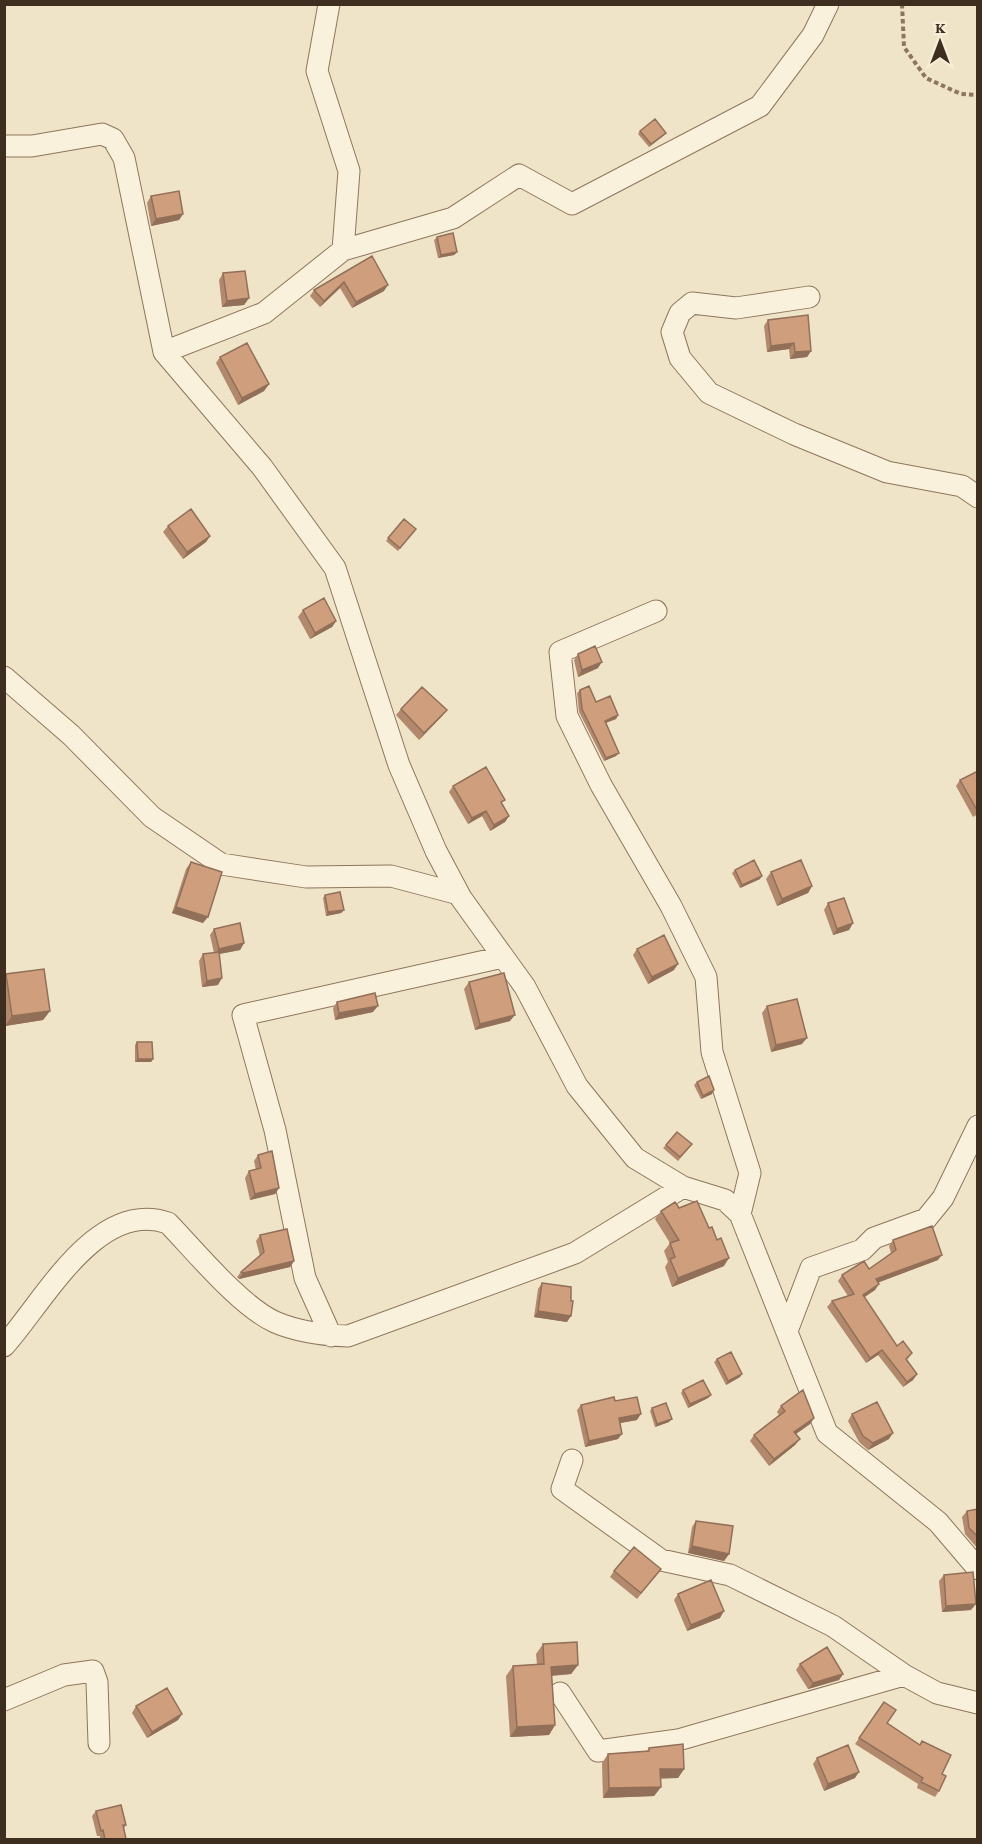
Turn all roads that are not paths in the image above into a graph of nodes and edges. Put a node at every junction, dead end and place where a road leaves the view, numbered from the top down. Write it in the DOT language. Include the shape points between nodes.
graph roads {
  1 [pos="329,4"];
  2 [pos="828,4"];
  3 [pos="4,146"];
  4 [pos="343,250"];
  5 [pos="809,297"];
  6 [pos="164,352"];
  7 [pos="978,497"];
  8 [pos="656,611"];
  9 [pos="4,677"];
  10 [pos="459,894"];
  11 [pos="503,957"];
  12 [pos="978,1126"];
  13 [pos="683,1186"];
  14 [pos="741,1214"];
  15 [pos="787,1330"];
  16 [pos="331,1336"];
  17 [pos="4,1346"];
  18 [pos="572,1460"];
  19 [pos="978,1569"];
  20 [pos="904,1675"];
  21 [pos="560,1693"];
  22 [pos="4,1700"];
  23 [pos="978,1703"];
  24 [pos="99,1743"];
  1 -- 4 [label="street" via="317,71 349,171"];
  2 -- 4 [label="street" via="813,35 760,106 572,204 519,175 453,218"];
  3 -- 6 [label="street" via="32,146 102,134 113,139 124,158"];
  4 -- 6 [label="street" via="264,313"];
  5 -- 7 [label="street" via="736,308 692,303 680,313 672,332 680,358 709,393 794,434 887,472 962,486"];
  6 -- 10 [label="street" via="262,467 335,568 399,765"];
  8 -- 14 [label="street" via="560,652 567,716 706,977 712,1052 750,1173"];
  9 -- 10 [label="street" via="72,735 152,817 221,864 306,877 391,876"];
  10 -- 11 [label="street"];
  11 -- 13 [label="street" via="525,987 577,1086 635,1158"];
  11 -- 16 [label="street" via="243,1015 275,1130 305,1278"];
  12 -- 15 [label="street" via="943,1198 926,1219 874,1238 862,1250 811,1268"];
  13 -- 14 [label="street" via="725,1200"];
  13 -- 16 [label="street" via="575,1253 348,1336"];
  14 -- 15 [label="street"];
  15 -- 19 [label="street" via="827,1432 938,1522"];
  16 -- 17 [label="street" via="315,1335 273,1321 248,1304 168,1224 153,1218 130,1221 86,1245"];
  18 -- 20 [label="street" via="562,1489 661,1560 730,1575 833,1626"];
  20 -- 21 [label="street" via="678,1740 598,1750"];
  20 -- 23 [label="street" via="937,1693"];
  22 -- 24 [label="street" via="64,1675 93,1671 97,1682"];
}
